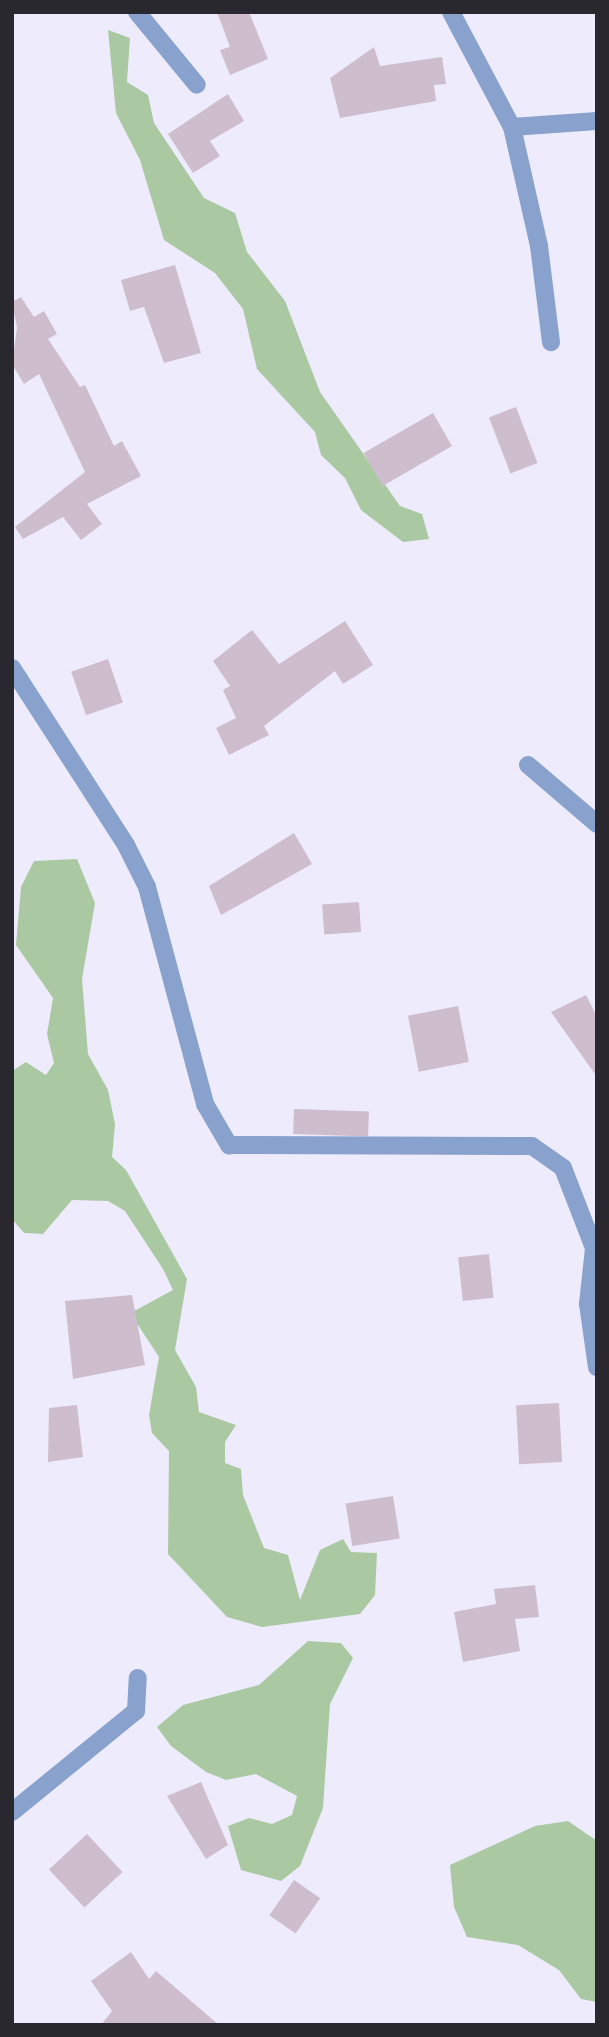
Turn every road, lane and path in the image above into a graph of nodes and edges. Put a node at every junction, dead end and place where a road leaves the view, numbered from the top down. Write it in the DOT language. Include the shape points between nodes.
graph roads {
  1 [pos="137,12"];
  2 [pos="451,12"];
  3 [pos="197,85"];
  4 [pos="597,121"];
  5 [pos="512,127"];
  6 [pos="551,342"];
  7 [pos="12,668"];
  8 [pos="528,765"];
  9 [pos="597,824"];
  10 [pos="595,1247"];
  11 [pos="597,1367"];
  12 [pos="138,1678"];
  13 [pos="12,1812"];
  1 -- 3 [label="street"];
  2 -- 5 [label="street"];
  4 -- 5 [label="street"];
  5 -- 6 [label="street" via="539,246"];
  7 -- 10 [label="street" via="127,845 146,887 205,1104 229,1145 532,1146 563,1168"];
  8 -- 9 [label="street"];
  10 -- 11 [label="street" via="589,1304"];
  12 -- 13 [label="street" via="136,1711"];
}
